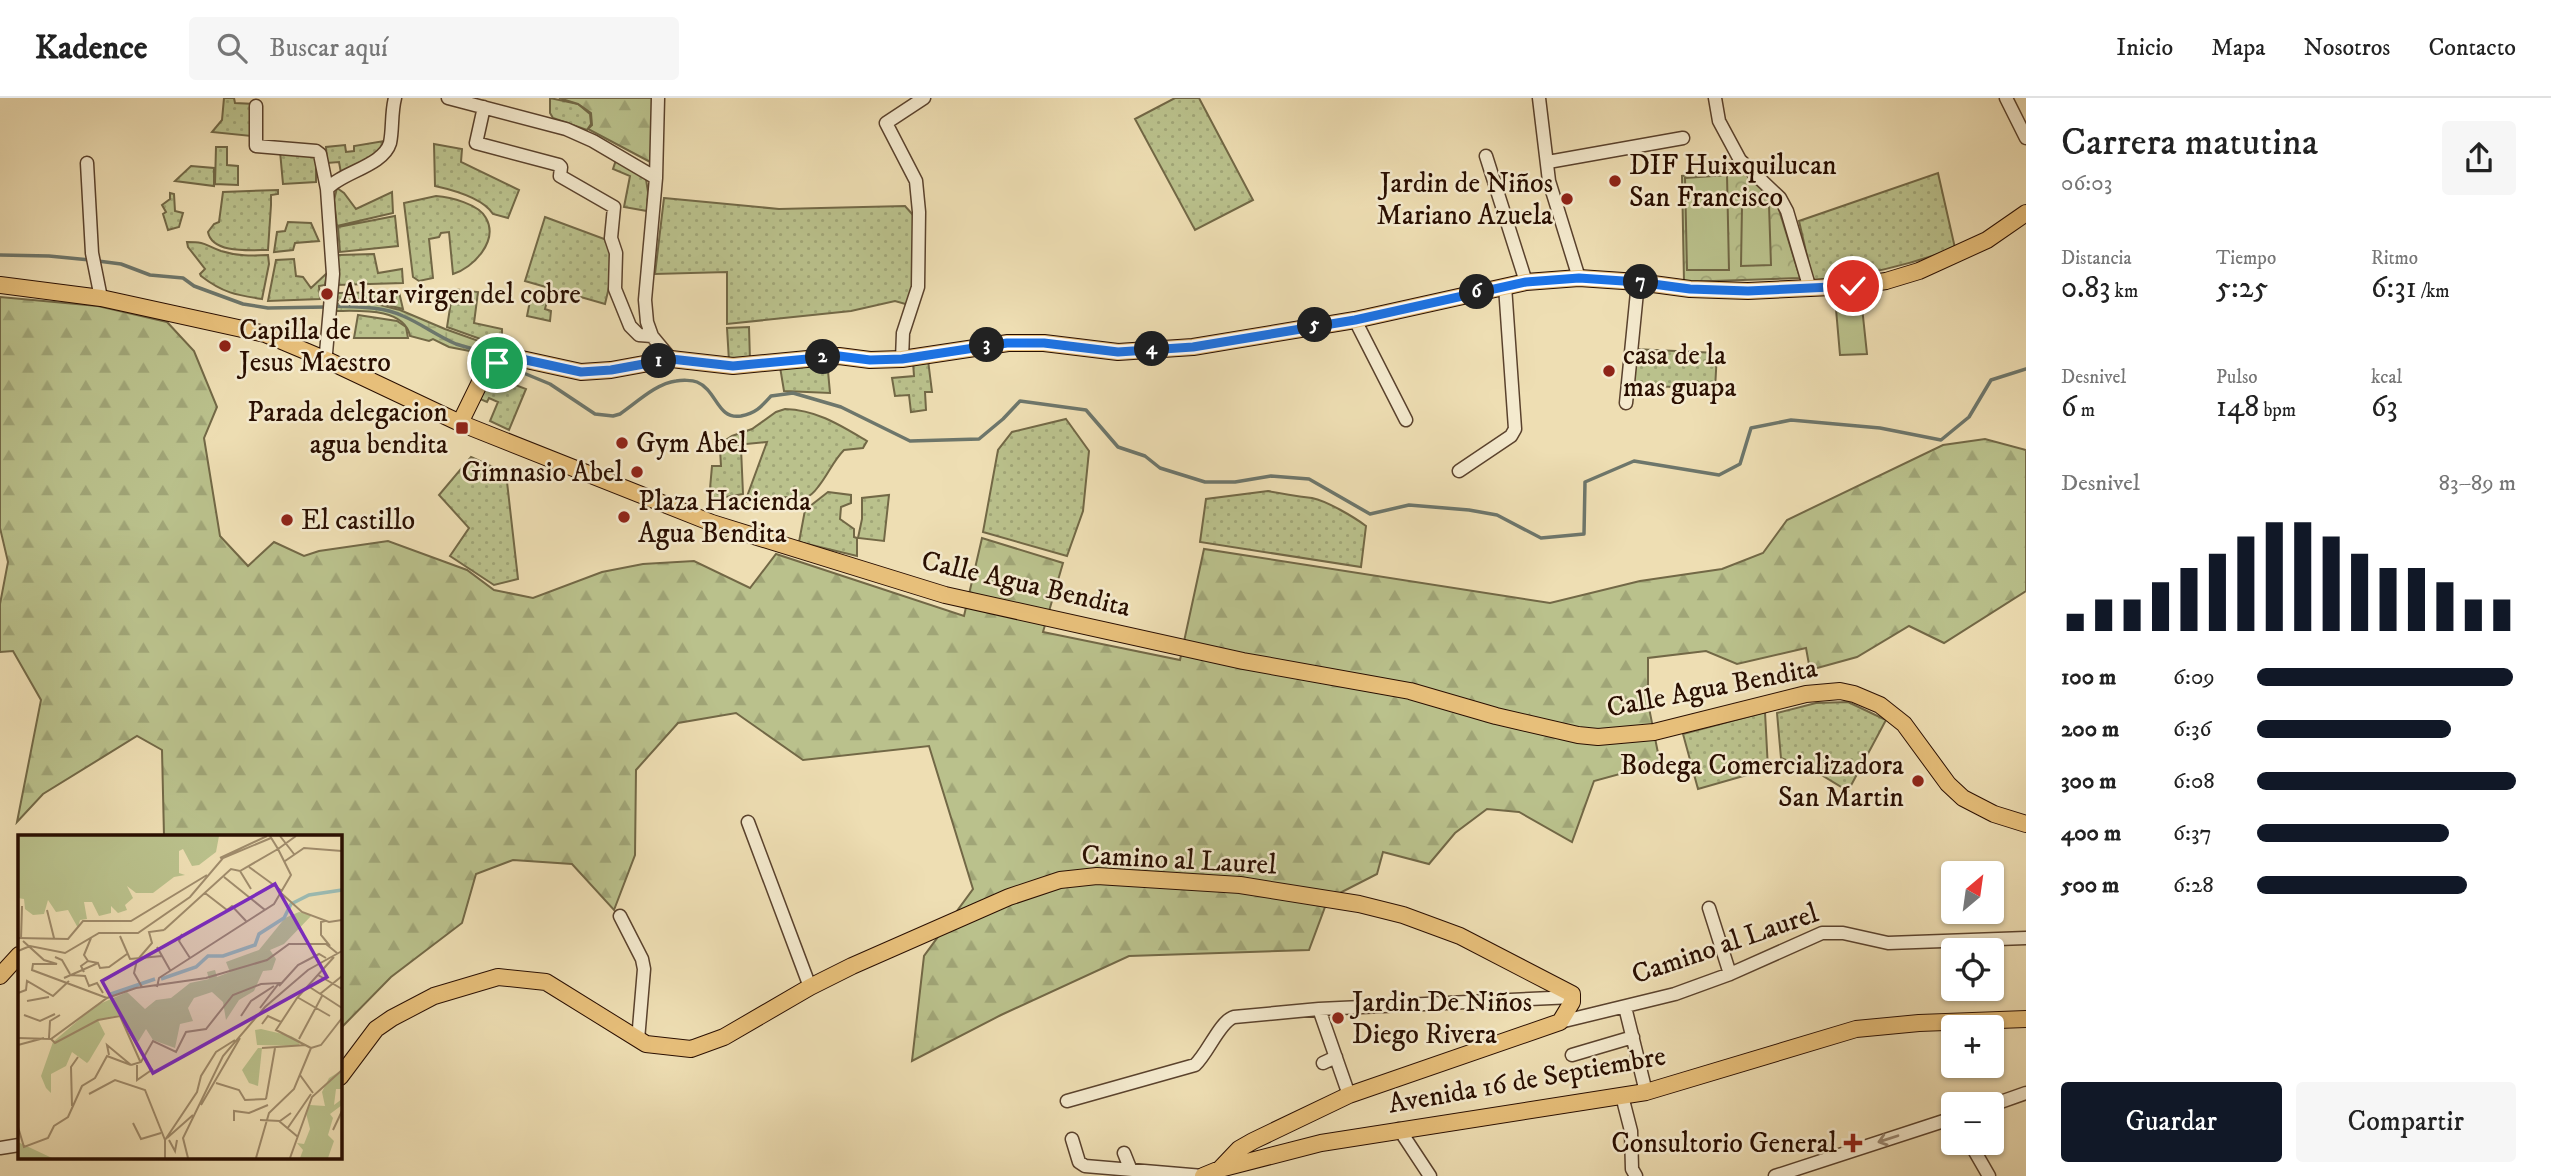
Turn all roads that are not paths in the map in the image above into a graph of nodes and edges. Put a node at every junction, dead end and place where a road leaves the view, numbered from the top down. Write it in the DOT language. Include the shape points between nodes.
graph roads {
  1 [pos="395,98"];
  2 [pos="448,98"];
  3 [pos="657,98"];
  4 [pos="924,98"];
  5 [pos="1539,98"];
  6 [pos="1715,98"];
  7 [pos="2006,98"];
  8 [pos="256,106"];
  9 [pos="484,107"];
  10 [pos="1683,138"];
  11 [pos="2026,138"];
  12 [pos="1486,156"];
  13 [pos="1548,162"];
  14 [pos="87,163"];
  15 [pos="656,178"];
  16 [pos="327,189"];
  17 [pos="2026,213"];
  18 [pos="1579,278"];
  19 [pos="1526,282"];
  20 [pos="1638,282"];
  21 [pos="0,285"];
  22 [pos="1505,286"];
  23 [pos="1810,289"];
  24 [pos="101,298"];
  25 [pos="1355,320"];
  26 [pos="652,336"];
  27 [pos="326,353"];
  28 [pos="671,359"];
  29 [pos="902,359"];
  30 [pos="1626,403"];
  31 [pos="1406,420"];
  32 [pos="460,423"];
  33 [pos="1459,471"];
  34 [pos="748,822"];
  35 [pos="2026,824"];
  36 [pos="1709,908"];
  37 [pos="620,916"];
  38 [pos="2026,938"];
  39 [pos="18,956"];
  40 [pos="1730,974"];
  41 [pos="0,976"];
  42 [pos="810,987"];
  43 [pos="1573,997"];
  44 [pos="1625,1007"];
  45 [pos="1319,1009"];
  46 [pos="2026,1019"];
  47 [pos="1560,1022"];
  48 [pos="1633,1037"];
  49 [pos="638,1040"];
  50 [pos="1572,1055"];
  51 [pos="1336,1057"];
  52 [pos="1323,1063"];
  53 [pos="341,1076"];
  54 [pos="1646,1092"];
  55 [pos="2026,1093"];
  56 [pos="1349,1095"];
  57 [pos="1622,1096"];
  58 [pos="1066,1101"];
  59 [pos="2004,1101"];
  60 [pos="1941,1122"];
  61 [pos="1399,1129"];
  62 [pos="1072,1139"];
  63 [pos="18,1145"];
  64 [pos="0,1148"];
  65 [pos="1124,1153"];
  66 [pos="1976,1155"];
  67 [pos="1130,1168"];
  68 [pos="1220,1169"];
  69 [pos="1812,1170"];
  70 [pos="1203,1176"];
  71 [pos="1430,1176"];
  72 [pos="1636,1176"];
  73 [pos="1775,1176"];
  74 [pos="1989,1176"];
  1 -- 16 [label="street" via="386,150"];
  2 -- 9 [label="street"];
  3 -- 15 [label="street"];
  4 -- 29 [label="street" via="886,123 916,181 919,212 918,287 903,333"];
  5 -- 13 [label="street"];
  6 -- 23 [label="street" via="1719,121 1740,160 1780,198 1787,212"];
  7 -- 11 [label="street"];
  8 -- 16 [label="street" via="256,146 316,151"];
  9 -- 15 [label="street" via="566,129"];
  9 -- 26 [label="street" via="476,143 559,165 560,176 614,207 615,289 630,326 639,335"];
  10 -- 13 [label="street"];
  12 -- 19 [label="street"];
  13 -- 18 [label="street"];
  14 -- 24 [label="street" via="92,253"];
  15 -- 26 [label="street" via="645,299"];
  16 -- 27 [label="street" via="333,274"];
  17 -- 23 [label="main road" via="1986,240 1919,271 1864,285"];
  18 -- 19 [label="main road"];
  18 -- 20 [label="main road"];
  19 -- 22 [label="main road"];
  20 -- 23 [label="main road" via="1690,289"];
  20 -- 30 [label="street"];
  21 -- 24 [label="main road, Calle Agua Bendita"];
  22 -- 25 [label="main road"];
  22 -- 33 [label="street" via="1515,429"];
  24 -- 32 [label="main road, Calle Agua Bendita" via="265,334"];
  25 -- 29 [label="main road" via="1193,347 1118,352 1007,343"];
  25 -- 31 [label="street"];
  26 -- 28 [label="street"];
  28 -- 29 [label="main road" via="733,366 839,356"];
  28 -- 32 [label="main road" via="581,372 517,358 502,362 483,376"];
  32 -- 35 [label="main road, Calle Agua Bendita" via="712,523 945,595 1243,662 1410,691 1578,736 1654,732 1806,694 1854,694 1880,705 1904,724 1963,798"];
  34 -- 42 [label="street"];
  36 -- 40 [label="street"];
  37 -- 49 [label="street" via="644,969"];
  38 -- 40 [label="street, Camino al Laurel" via="1888,943 1822,933"];
  39 -- 41 [label="main road"];
  40 -- 44 [label="street, Camino al Laurel"];
  42 -- 43 [label="main road, Camino al Laurel" via="1009,897 1060,880 1097,876 1240,885 1403,915 1460,936"];
  42 -- 49 [label="main road, Camino al Laurel" via="724,1037 691,1049"];
  43 -- 45 [label="street"];
  43 -- 47 [label="main road"];
  44 -- 47 [label="street, Camino al Laurel"];
  44 -- 48 [label="street"];
  45 -- 51 [label="street"];
  45 -- 58 [label="street" via="1230,1018 1195,1065"];
  46 -- 54 [label="main road, Avenida 16 de Septiembre" via="1856,1029"];
  47 -- 56 [label="main road"];
  48 -- 50 [label="street"];
  48 -- 54 [label="street"];
  49 -- 53 [label="main road, Camino al Laurel" via="555,986 498,977 434,996 392,1018 376,1029"];
  51 -- 52 [label="street"];
  51 -- 56 [label="street"];
  54 -- 57 [label="main road, Avenida 16 de Septiembre"];
  55 -- 59 [label="street"];
  56 -- 68 [label="main road" via="1253,1140"];
  57 -- 61 [label="main road, Avenida 16 de Septiembre"];
  57 -- 72 [label="street"];
  60 -- 69 [label="street, one-way"];
  61 -- 68 [label="main road, Avenida 16 de Septiembre"];
  61 -- 71 [label="street"];
  62 -- 67 [label="street" via="1084,1166"];
  63 -- 64 [label="street"];
  65 -- 67 [label="street"];
  66 -- 74 [label="street"];
  67 -- 70 [label="street"];
  68 -- 70 [label="main road, Avenida 16 de Septiembre"];
  69 -- 73 [label="street"];
}
